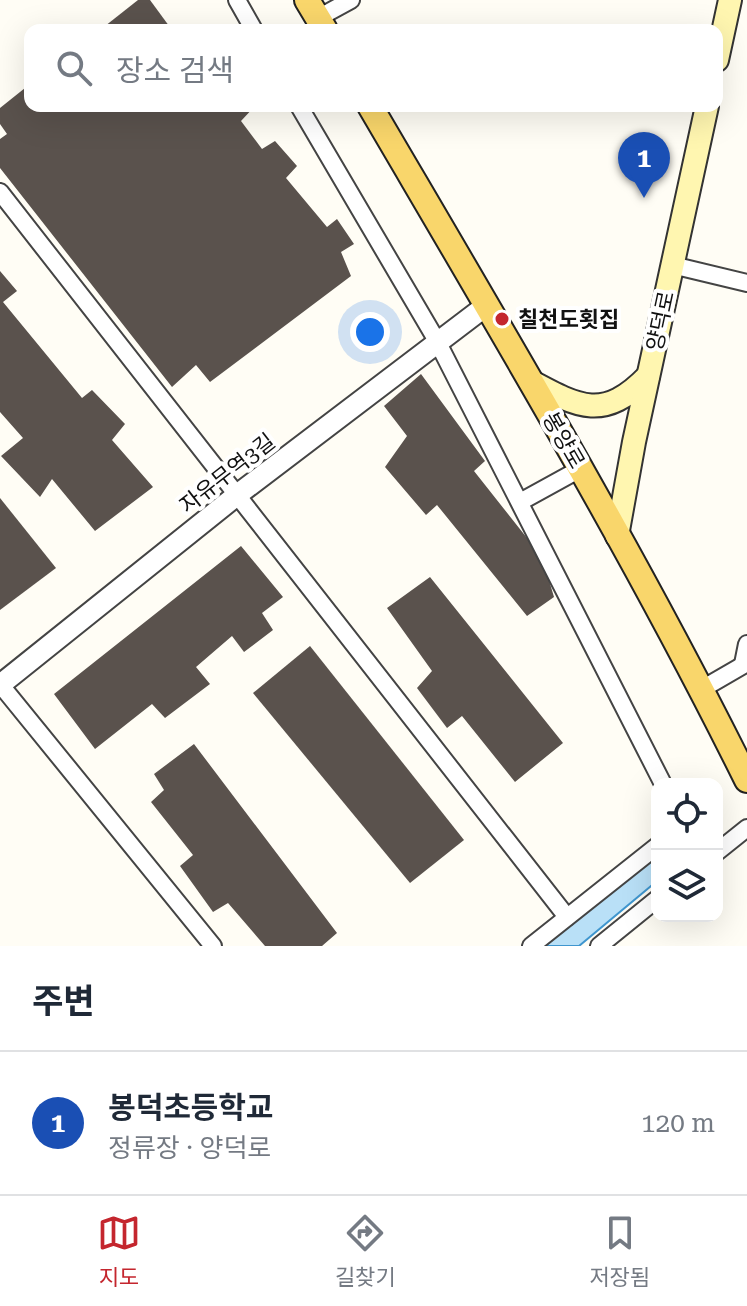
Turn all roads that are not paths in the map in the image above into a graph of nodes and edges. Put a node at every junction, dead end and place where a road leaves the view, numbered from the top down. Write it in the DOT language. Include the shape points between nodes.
graph roads {
  1 [pos="237,0"];
  2 [pos="351,0"];
  3 [pos="730,0"];
  4 [pos="317,16"];
  5 [pos="251,24"];
  6 [pos="723,32"];
  7 [pos="303,112"];
  8 [pos="374,112"];
  9 [pos="706,112"];
  10 [pos="0,192"];
  11 [pos="672,265"];
  12 [pos="747,283"];
  13 [pos="487,305"];
  14 [pos="437,341"];
  15 [pos="648,376"];
  16 [pos="530,381"];
  17 [pos="580,469"];
  18 [pos="237,495"];
  19 [pos="520,502"];
  20 [pos="617,536"];
  21 [pos="747,644"];
  22 [pos="745,664"];
  23 [pos="0,684"];
  24 [pos="702,689"];
  25 [pos="660,778"];
  26 [pos="747,780"];
  27 [pos="747,828"];
  28 [pos="652,850"];
  29 [pos="720,850"];
  30 [pos="651,904"];
  31 [pos="567,917"];
  32 [pos="213,946"];
  33 [pos="531,946"];
  34 [pos="599,946"];
  1 -- 5 [label="street"];
  2 -- 4 [label="street"];
  3 -- 6 [label="main road"];
  7 -- 14 [label="street"];
  8 -- 13 [label="main road, 봉양로"];
  9 -- 11 [label="main road, 양덕로"];
  10 -- 18 [label="street"];
  11 -- 12 [label="street"];
  11 -- 15 [label="main road, 양덕로"];
  13 -- 14 [label="street, 자유무역3길"];
  13 -- 16 [label="main road, 봉양로"];
  14 -- 18 [label="street, 자유무역3길"];
  14 -- 19 [label="street"];
  15 -- 16 [label="main road" via="624,398 596,407 575,405"];
  15 -- 20 [label="main road, 양덕로"];
  16 -- 17 [label="main road, 봉양로"];
  17 -- 19 [label="street"];
  17 -- 20 [label="main road, 봉양로"];
  18 -- 23 [label="street, 자유무역3길"];
  18 -- 31 [label="street"];
  19 -- 25 [label="street"];
  20 -- 24 [label="main road, 봉양로"];
  21 -- 22 [label="street"];
  22 -- 24 [label="street"];
  23 -- 32 [label="street"];
  24 -- 26 [label="main road, 봉양로"];
  27 -- 29 [label="street"];
  28 -- 31 [label="street"];
  30 -- 34 [label="street"];
  31 -- 33 [label="street"];
}
